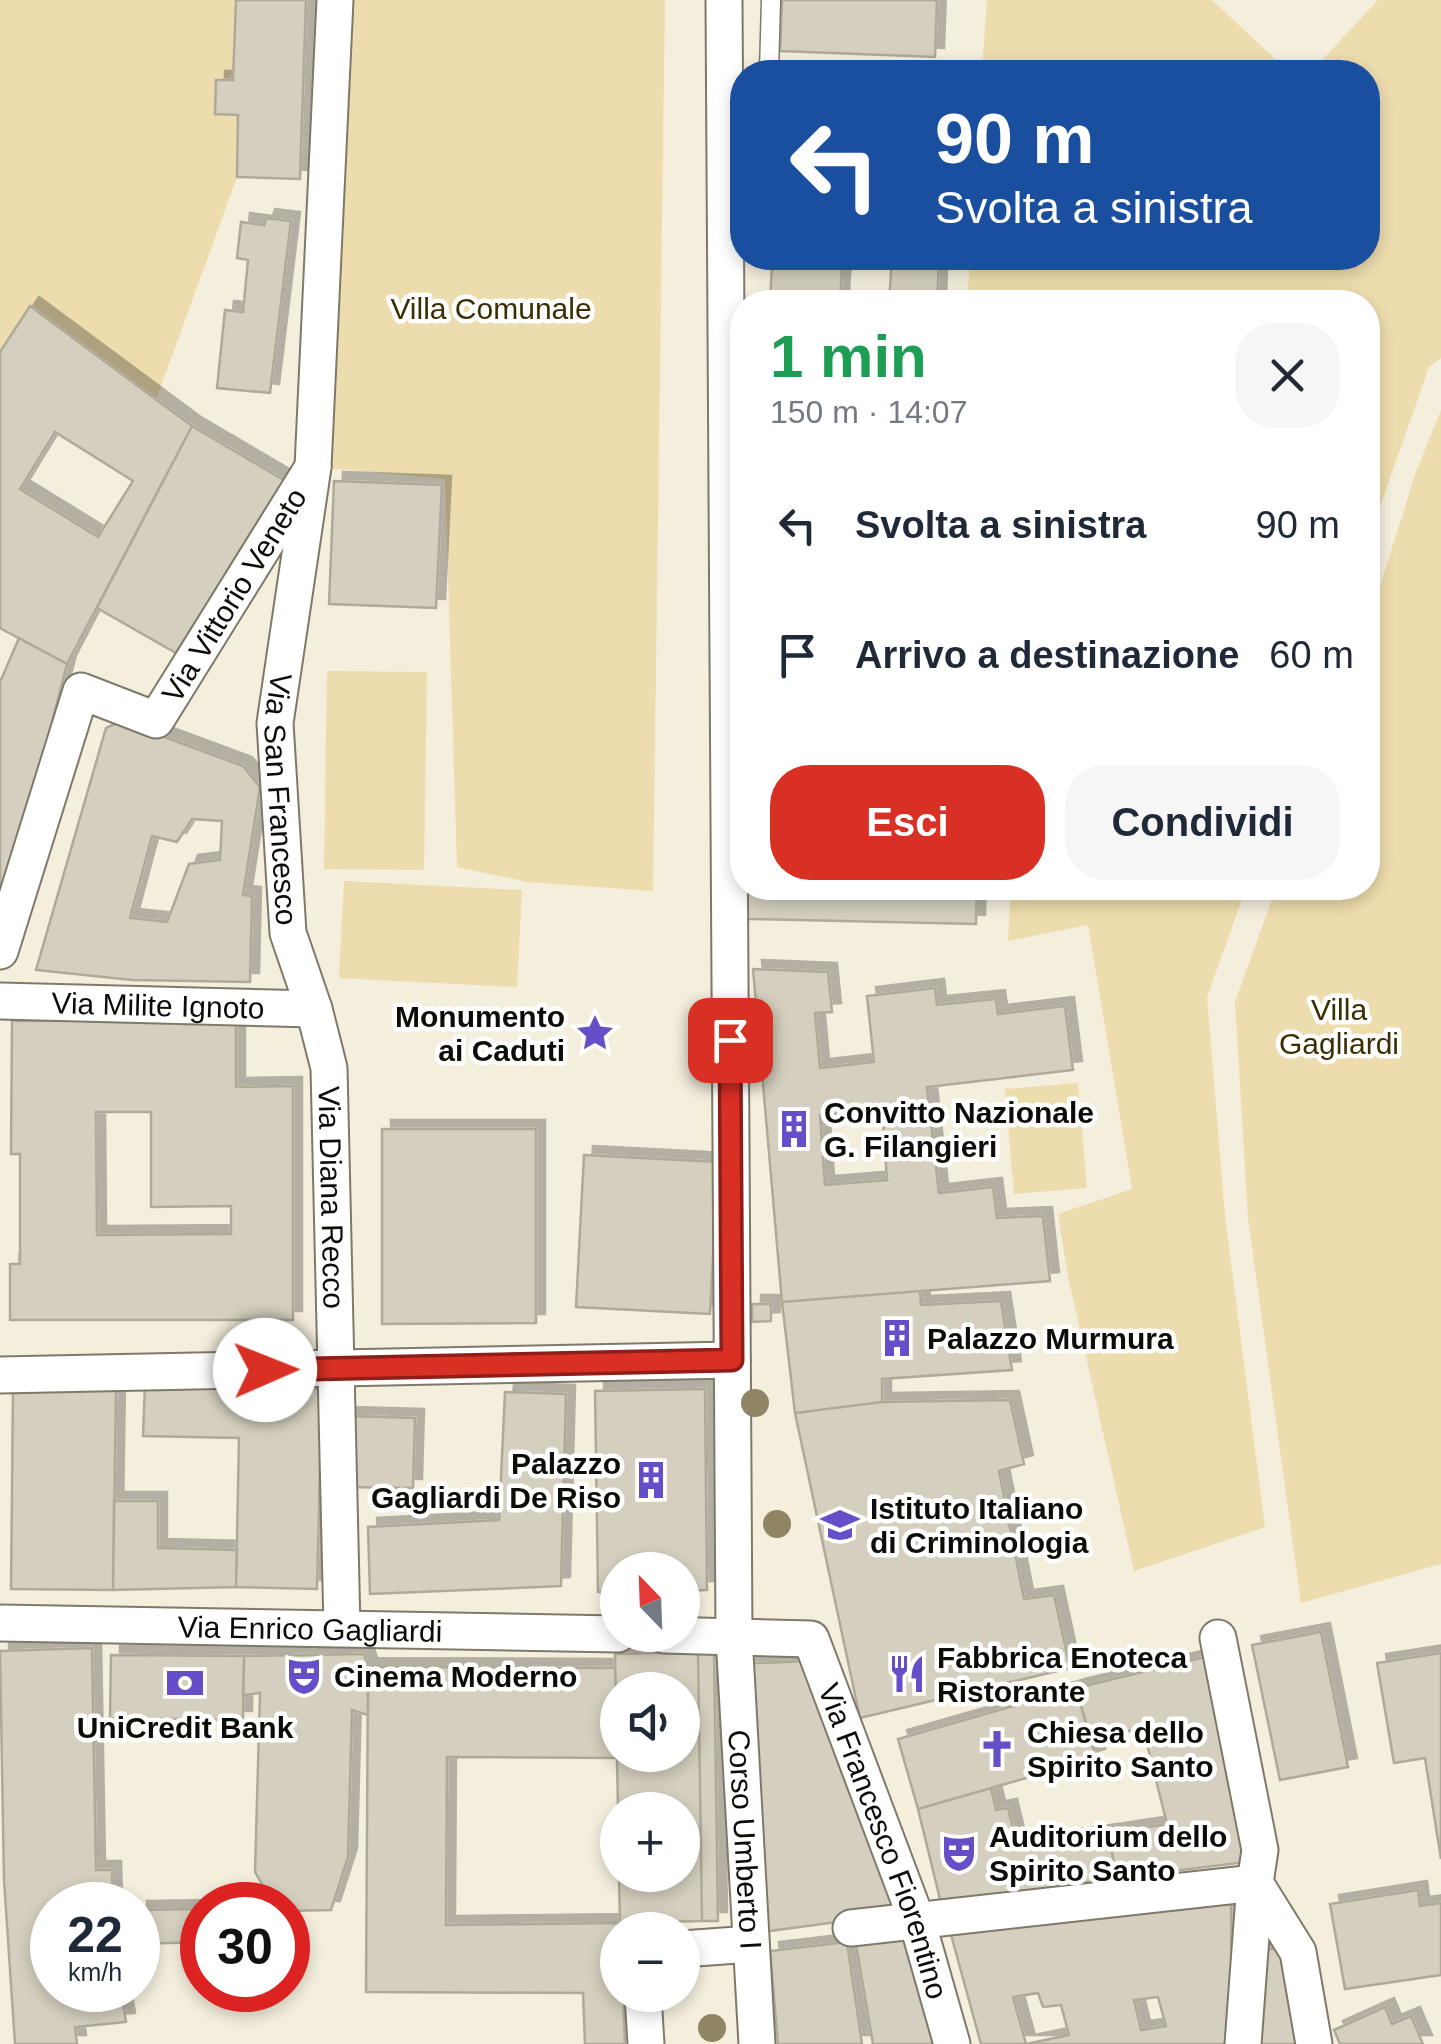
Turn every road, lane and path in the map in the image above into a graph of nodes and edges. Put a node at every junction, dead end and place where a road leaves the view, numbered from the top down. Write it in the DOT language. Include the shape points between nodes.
graph roads {
  1 [pos="335,0"];
  2 [pos="724,0"];
  3 [pos="772,0"];
  4 [pos="770,60"];
  5 [pos="313,468"];
  6 [pos="0,951"];
  7 [pos="0,1001"];
  8 [pos="314,1008"];
  9 [pos="732,1360"];
  10 [pos="338,1368"];
  11 [pos="0,1375"];
  12 [pos="0,1623"];
  13 [pos="342,1628"];
  14 [pos="600,1634"];
  15 [pos="700,1636"];
  16 [pos="734,1636"];
  17 [pos="1218,1638"];
  18 [pos="1255,1883"];
  19 [pos="917,1922"];
  20 [pos="852,1928"];
  21 [pos="751,1944"];
  22 [pos="700,1948"];
  23 [pos="644,2012"];
  24 [pos="646,2044"];
  25 [pos="757,2044"];
  26 [pos="952,2044"];
  27 [pos="1243,2044"];
  28 [pos="1314,2044"];
  1 -- 5 [label="street, Via Vittorio Veneto"];
  2 -- 9 [label="street, Corso Umberto I"];
  3 -- 4 [label="lane"];
  5 -- 6 [label="street, Via Vittorio Veneto" via="156,720 81,691"];
  5 -- 8 [label="street, Via San Francesco" via="275,723 288,932"];
  7 -- 8 [label="street, Via Milite Ignoto"];
  8 -- 10 [label="street, Via Diana Recco" via="329,1068"];
  9 -- 10 [label="street"];
  9 -- 16 [label="street, Corso Umberto I"];
  10 -- 11 [label="street"];
  10 -- 13 [label="street, Via Diana Recco"];
  12 -- 13 [label="street, Via Enrico Gagliardi"];
  13 -- 14 [label="street, Via Enrico Gagliardi"];
  15 -- 16 [label="street"];
  16 -- 19 [label="street, Via Francesco Fiorentino" via="811,1639"];
  16 -- 21 [label="street, Corso Umberto I"];
  17 -- 18 [label="street" via="1260,1850"];
  18 -- 19 [label="street"];
  18 -- 27 [label="street"];
  18 -- 28 [label="street" via="1298,1952"];
  19 -- 20 [label="street"];
  19 -- 26 [label="street, Via Francesco Fiorentino"];
  21 -- 22 [label="street"];
  21 -- 25 [label="street, Corso Umberto I"];
  23 -- 24 [label="street"];
}
